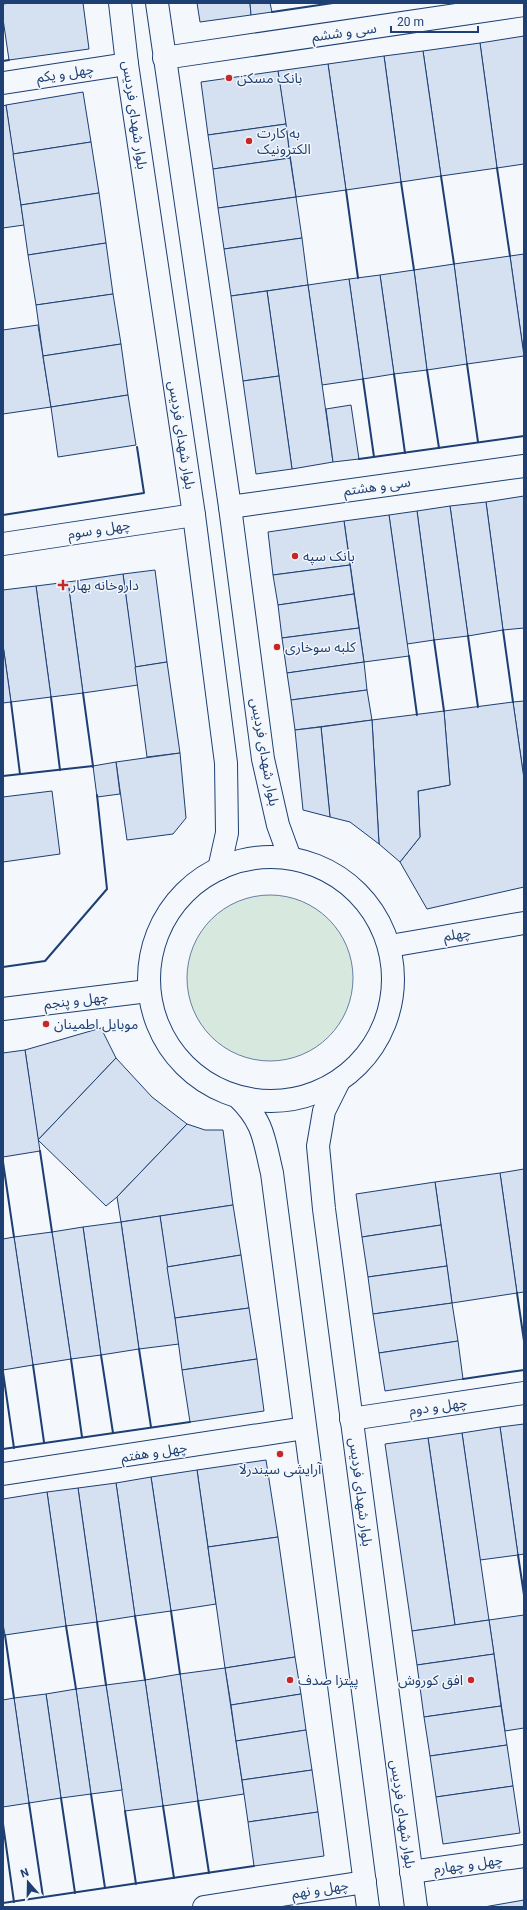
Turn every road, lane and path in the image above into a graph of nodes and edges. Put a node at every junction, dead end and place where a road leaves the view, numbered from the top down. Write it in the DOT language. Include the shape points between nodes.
graph roads {
  1 [pos="120,3"];
  2 [pos="157,3"];
  3 [pos="524,5"];
  4 [pos="164,58"];
  5 [pos="127,64"];
  6 [pos="3,83"];
  7 [pos="524,466"];
  8 [pos="230,506"];
  9 [pos="194,515"];
  10 [pos="3,544"];
  11 [pos="290,858"];
  12 [pos="219,868"];
  13 [pos="524,923"];
  14 [pos="390,946"];
  15 [pos="148,991"];
  16 [pos="3,1009"];
  17 [pos="340,1081"];
  18 [pos="238,1097"];
  19 [pos="524,1393"];
  20 [pos="352,1419"];
  21 [pos="305,1428"];
  22 [pos="3,1474"];
  23 [pos="524,1856"];
  24 [pos="412,1872"];
  25 [pos="365,1882"];
  26 [pos="204,1907"];
  27 [pos="368,1907"];
  28 [pos="416,1907"];
  1 -- 5 [label="main road, بلوار شهدای فردیس"];
  2 -- 4 [label="main road, بلوار شهدای فردیس"];
  3 -- 4 [label="main road, سی و ششم"];
  4 -- 8 [label="main road, بلوار شهدای فردیس"];
  5 -- 6 [label="main road, چهل و یکم"];
  5 -- 9 [label="main road, بلوار شهدای فردیس"];
  7 -- 8 [label="main road, سی و هشتم"];
  8 -- 11 [label="main road, بلوار شهدای فردیس" via="263,760 278,826"];
  9 -- 10 [label="main road, چهل و سوم"];
  9 -- 12 [label="main road, بلوار شهدای فردیس" via="226,763 227,833"];
  11 -- 12 [label="main road" via="251,858"];
  11 -- 14 [label="main road" via="309,862 345,880 373,909"];
  12 -- 15 [label="main road" via="189,886 166,915 151,952"];
  13 -- 14 [label="main road, چهلم"];
  14 -- 17 [label="main road" via="394,984 387,1022 368,1055"];
  15 -- 16 [label="main road, چهل و پنجم"];
  15 -- 18 [label="main road" via="158,1030 176,1058 201,1080"];
  17 -- 18 [label="main road" via="306,1097 268,1102"];
  17 -- 20 [label="main road, بلوار شهدای فردیس" via="324,1111 318,1146"];
  18 -- 21 [label="main road" via="260,1125 272,1173"];
  19 -- 20 [label="main road, چهل و دوم"];
  20 -- 24 [label="main road, بلوار شهدای فردیس"];
  21 -- 22 [label="main road, چهل و هفتم"];
  21 -- 25 [label="main road"];
  23 -- 24 [label="main road, چهل و چهارم"];
  24 -- 28 [label="main road, بلوار شهدای فردیس"];
  25 -- 26 [label="main road, چهل و نهم"];
  25 -- 27 [label="main road"];
}
